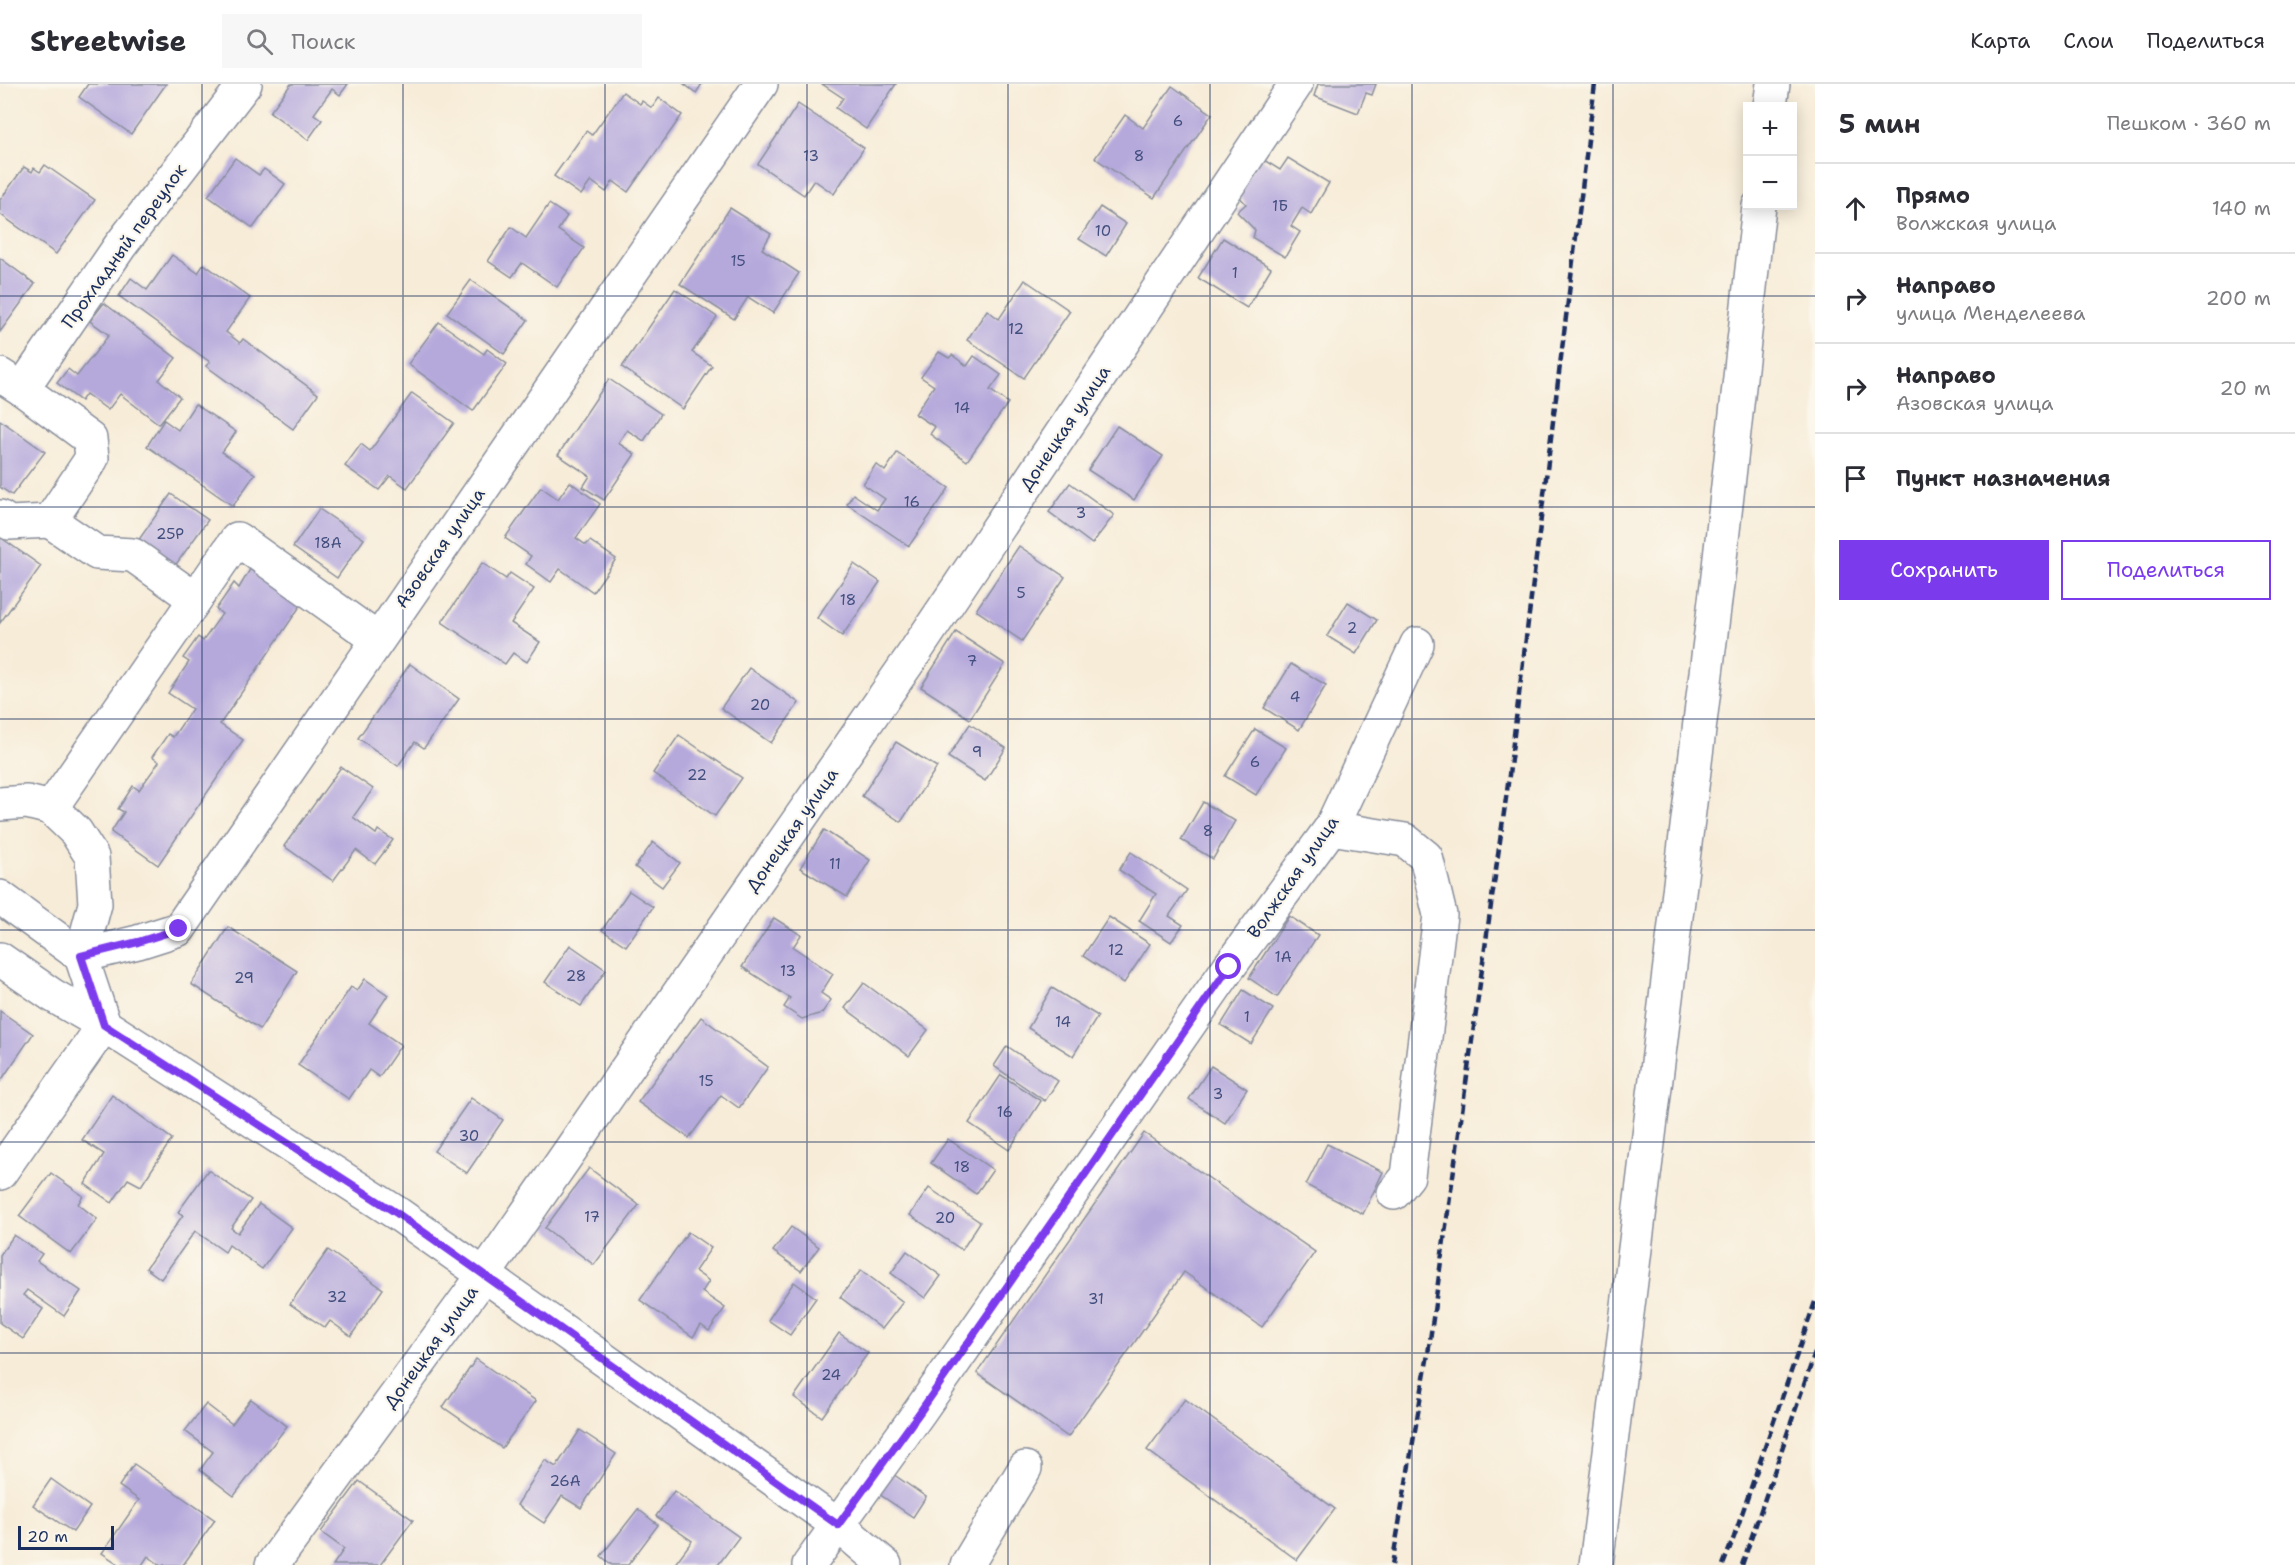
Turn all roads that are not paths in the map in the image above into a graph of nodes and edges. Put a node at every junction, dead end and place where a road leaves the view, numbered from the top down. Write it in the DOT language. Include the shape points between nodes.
graph roads {
  1 [pos="245,84"];
  2 [pos="760,84"];
  3 [pos="1296,84"];
  4 [pos="1773,84"];
  5 [pos="1771,102"];
  6 [pos="1759,210"];
  7 [pos="11,382"];
  8 [pos="0,517"];
  9 [pos="50,521"];
  10 [pos="195,599"];
  11 [pos="377,639"];
  12 [pos="1417,644"];
  13 [pos="0,804"];
  14 [pos="51,808"];
  15 [pos="1331,828"];
  16 [pos="0,897"];
  17 [pos="81,956"];
  18 [pos="0,959"];
  19 [pos="104,1025"];
  20 [pos="0,1173"];
  21 [pos="1394,1193"];
  22 [pos="484,1275"];
  23 [pos="1025,1468"];
  24 [pos="838,1525"];
  25 [pos="272,1565"];
  26 [pos="809,1565"];
  27 [pos="885,1565"];
  28 [pos="967,1565"];
  29 [pos="1596,1565"];
  1 -- 7 [label="street, Прохладный переулок"];
  2 -- 11 [label="street, Азовская улица"];
  3 -- 22 [label="street, Донецкая улица" via="913,655"];
  4 -- 5 [label="street"];
  6 -- 29 [label="street" via="1717,587"];
  7 -- 9 [label="street" via="90,439 92,458"];
  8 -- 9 [label="street" via="9,523"];
  9 -- 10 [label="street" via="97,553 133,555"];
  10 -- 11 [label="street" via="237,539"];
  10 -- 14 [label="street"];
  11 -- 17 [label="street, Азовская улица" via="179,929"];
  12 -- 15 [label="street, Волжская улица"];
  13 -- 14 [label="street" via="27,802"];
  14 -- 17 [label="street" via="76,832 92,857 95,904"];
  15 -- 21 [label="street" via="1405,840 1426,857 1440,915 1408,1176"];
  15 -- 24 [label="street, Волжская улица" via="1229,967"];
  16 -- 17 [label="street"];
  17 -- 19 [label="street"];
  18 -- 19 [label="street"];
  19 -- 20 [label="street"];
  19 -- 22 [label="street" via="398,1214"];
  22 -- 24 [label="street"];
  22 -- 25 [label="street, Донецкая улица"];
  23 -- 28 [label="street"];
  24 -- 26 [label="street, Волжская улица"];
  24 -- 27 [label="street"];
}
